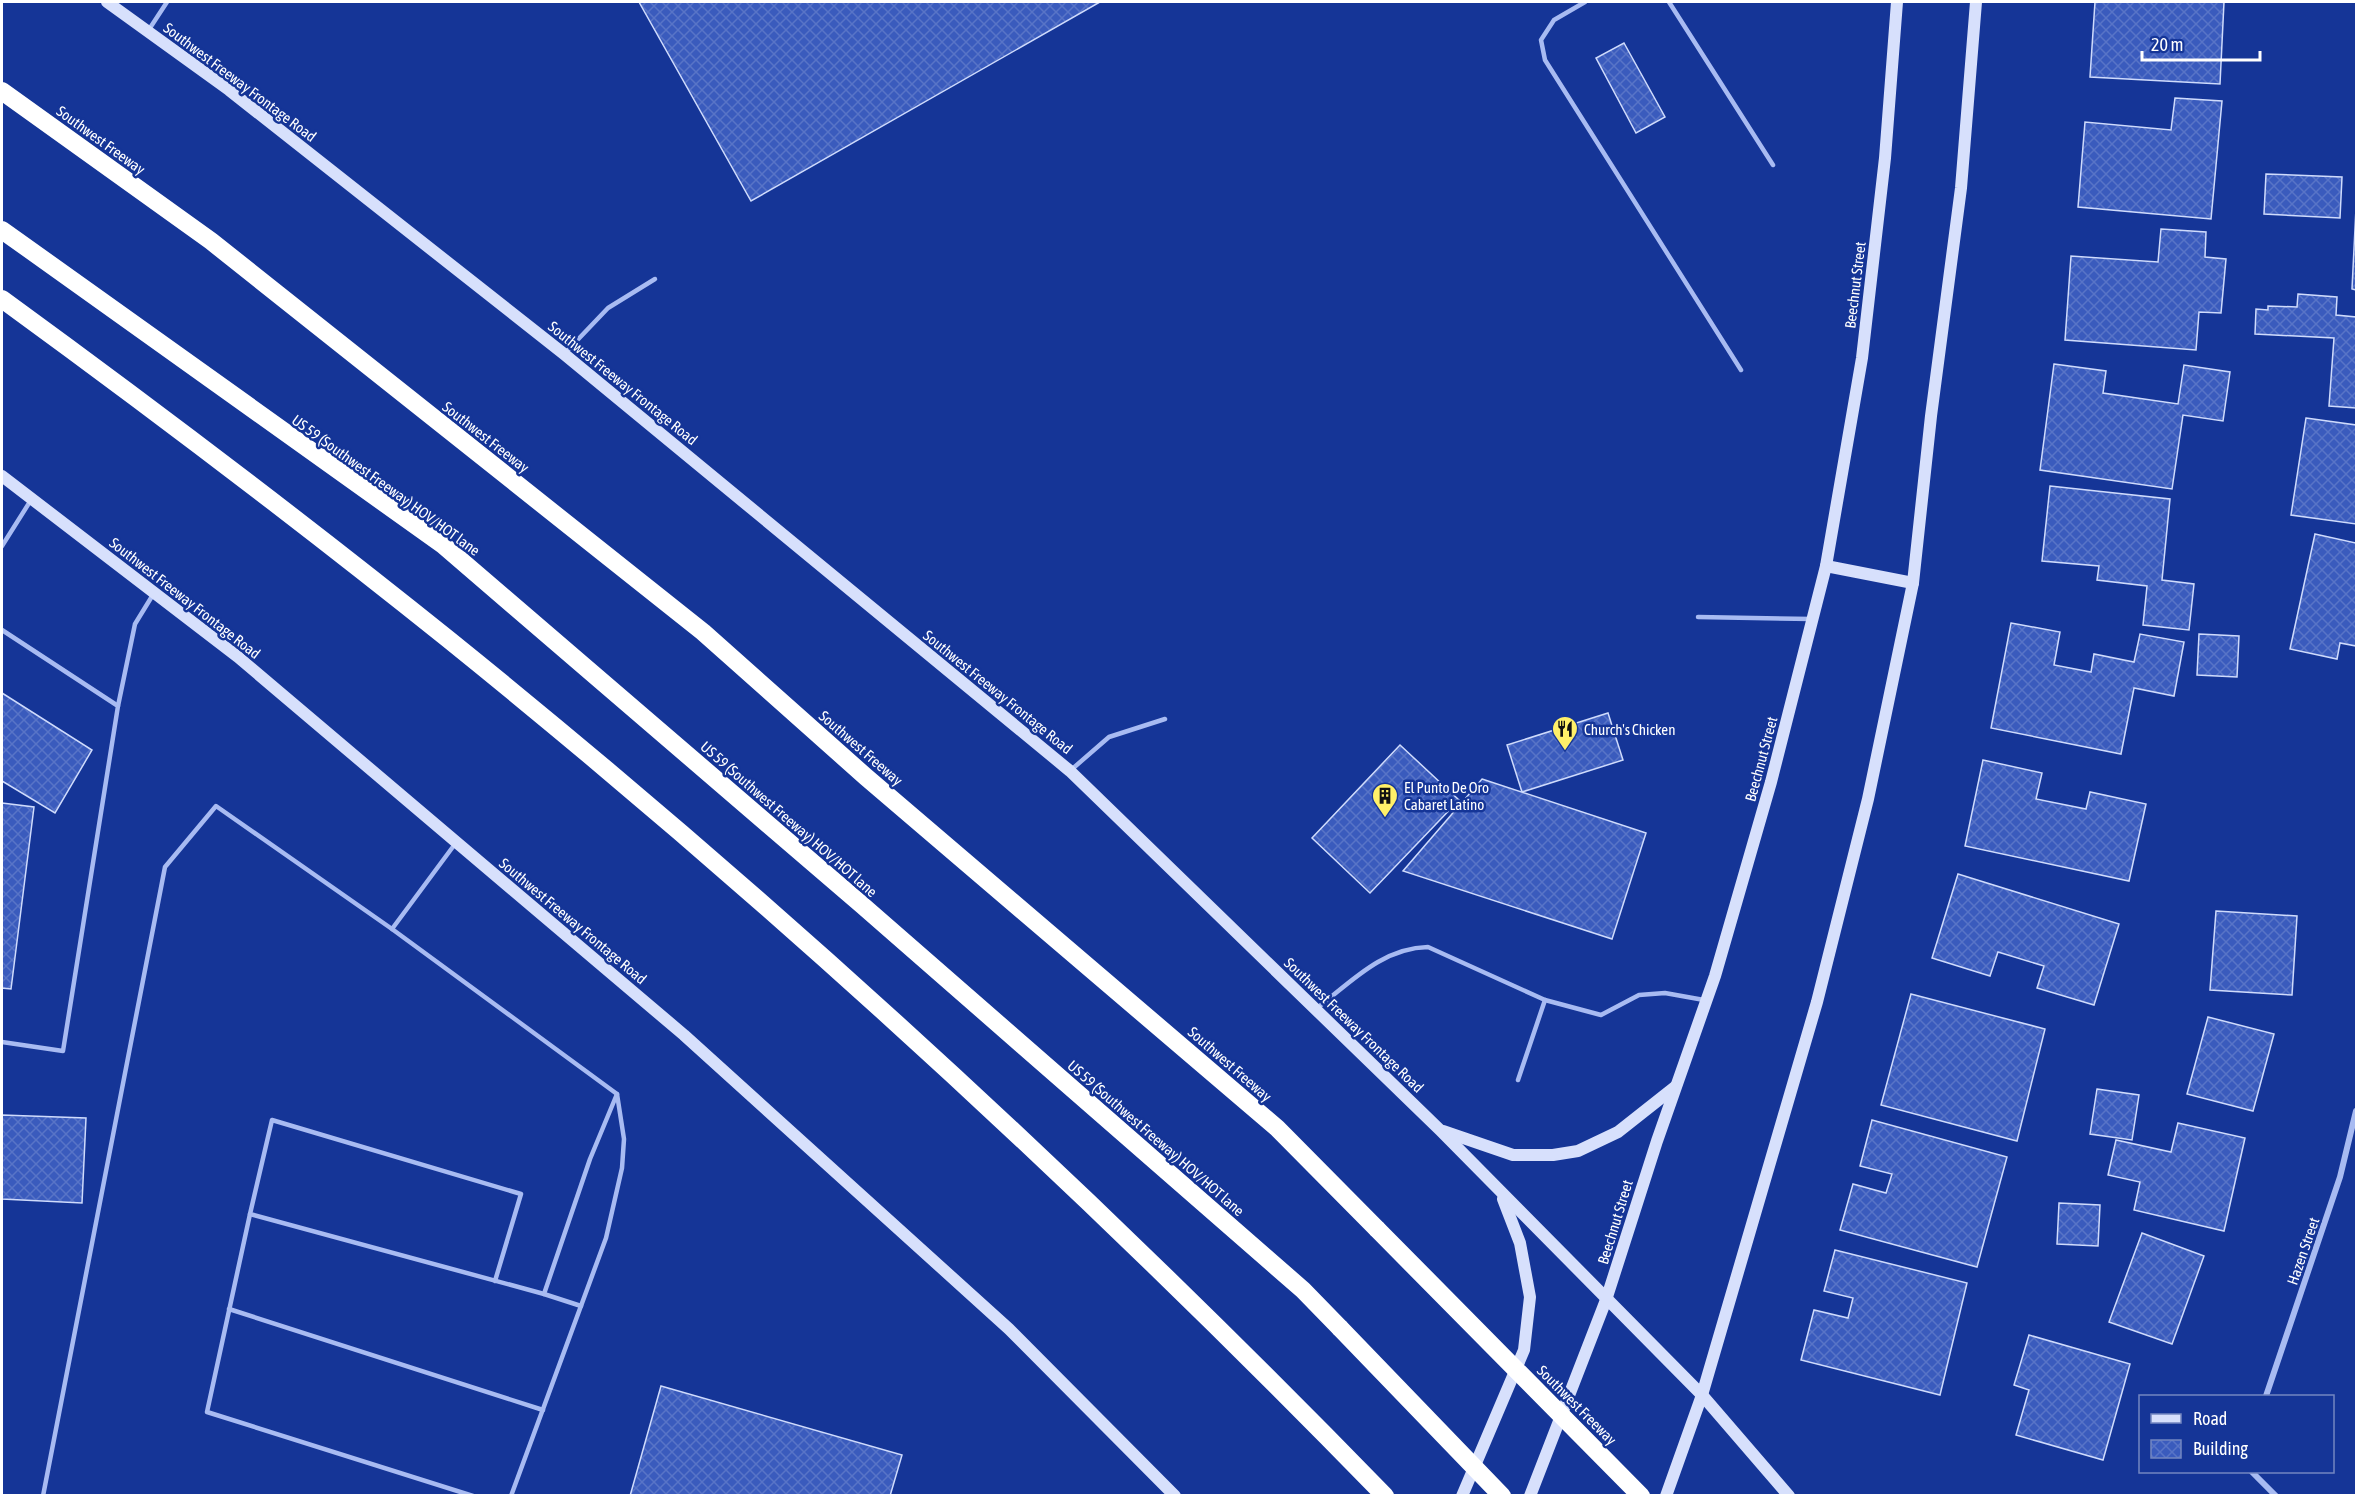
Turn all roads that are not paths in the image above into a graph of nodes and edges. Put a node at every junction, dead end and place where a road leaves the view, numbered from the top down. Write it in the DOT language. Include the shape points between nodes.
graph roads {
  1 [pos="107,2"];
  2 [pos="167,2"];
  3 [pos="1585,2"];
  4 [pos="1669,2"];
  5 [pos="1897,2"];
  6 [pos="1976,2"];
  7 [pos="148,31"];
  8 [pos="2,91"];
  9 [pos="1773,165"];
  10 [pos="2,230"];
  11 [pos="656,279"];
  12 [pos="2,299"];
  13 [pos="564,354"];
  14 [pos="1741,370"];
  15 [pos="2,476"];
  16 [pos="33,498"];
  17 [pos="2,546"];
  18 [pos="1826,566"];
  19 [pos="1913,583"];
  20 [pos="154,593"];
  21 [pos="1698,617"];
  22 [pos="1812,619"];
  23 [pos="2,630"];
  24 [pos="118,706"];
  25 [pos="1164,719"];
  26 [pos="1070,771"];
  27 [pos="457,842"];
  28 [pos="392,929"];
  29 [pos="1545,1000"];
  30 [pos="1707,1000"];
  31 [pos="1316,1009"];
  32 [pos="2,1042"];
  33 [pos="1518,1080"];
  34 [pos="1676,1086"];
  35 [pos="617,1094"];
  36 [pos="2356,1111"];
  37 [pos="1440,1130"];
  38 [pos="1500,1193"];
  39 [pos="250,1214"];
  40 [pos="495,1281"];
  41 [pos="544,1294"];
  42 [pos="1606,1300"];
  43 [pos="581,1306"];
  44 [pos="229,1309"];
  45 [pos="1702,1395"];
  46 [pos="2266,1395"];
  47 [pos="543,1410"];
  48 [pos="2253,1473"];
  49 [pos="43,1496"];
  50 [pos="473,1496"];
  51 [pos="511,1496"];
  52 [pos="1175,1496"];
  53 [pos="1385,1496"];
  54 [pos="1462,1496"];
  55 [pos="1502,1496"];
  56 [pos="1530,1496"];
  57 [pos="1641,1496"];
  58 [pos="1665,1496"];
  59 [pos="1789,1496"];
  60 [pos="2276,1496"];
  1 -- 7 [label="main road, Southwest Freeway Frontage Road"];
  2 -- 7 [label="lane"];
  3 -- 14 [label="lane" via="1554,20 1541,40 1545,60"];
  4 -- 9 [label="lane"];
  5 -- 18 [label="main road, Beechnut Street" via="1885,158 1862,358"];
  6 -- 19 [label="main road" via="1961,188"];
  7 -- 13 [label="main road, Southwest Freeway Frontage Road" via="238,97"];
  8 -- 57 [label="highway, Southwest Freeway, bridge" via="211,241 702,632 1277,1128"];
  10 -- 55 [label="highway, US 59 (Southwest Freeway) HOV/HOT lane, bridge" via="443,545 1285,1275"];
  11 -- 13 [label="lane" via="608,308"];
  12 -- 53 [label="highway" via="450,640 780,920 1101,1214"];
  13 -- 26 [label="main road, Southwest Freeway Frontage Road"];
  15 -- 16 [label="main road, Southwest Freeway Frontage Road"];
  16 -- 17 [label="lane"];
  16 -- 20 [label="main road, Southwest Freeway Frontage Road"];
  18 -- 19 [label="main road"];
  18 -- 22 [label="main road, Beechnut Street"];
  19 -- 45 [label="main road" via="1868,799 1817,1002"];
  20 -- 24 [label="lane" via="135,624"];
  20 -- 27 [label="main road, Southwest Freeway Frontage Road" via="238,657"];
  21 -- 22 [label="lane"];
  22 -- 30 [label="main road, Beechnut Street" via="1771,782"];
  23 -- 24 [label="lane"];
  24 -- 32 [label="lane" via="63,1051"];
  25 -- 26 [label="lane" via="1109,737"];
  26 -- 31 [label="main road, Southwest Freeway Frontage Road"];
  27 -- 28 [label="lane"];
  27 -- 52 [label="main road, Southwest Freeway Frontage Road" via="684,1035 1010,1329"];
  28 -- 35 [label="lane"];
  28 -- 49 [label="lane" via="216,806 165,867"];
  29 -- 30 [label="lane" via="1600,1015 1639,995 1665,993"];
  29 -- 31 [label="lane" via="1428,947 1411,948 1376,961"];
  29 -- 33 [label="lane"];
  30 -- 34 [label="main road, Beechnut Street"];
  31 -- 37 [label="main road, Southwest Freeway Frontage Road"];
  34 -- 37 [label="main road" via="1618,1132 1578,1151 1513,1155"];
  34 -- 42 [label="main road, Beechnut Street"];
  35 -- 41 [label="lane" via="590,1159"];
  35 -- 43 [label="lane" via="624,1139 622,1168 606,1238"];
  36 -- 46 [label="street, Hazen Street" via="2340,1177"];
  37 -- 38 [label="main road, Southwest Freeway Frontage Road"];
  38 -- 42 [label="main road, Southwest Freeway Frontage Road"];
  38 -- 54 [label="main road" via="1520,1243 1530,1297 1524,1350"];
  39 -- 40 [label="lane"];
  39 -- 40 [label="lane" via="272,1120 521,1194"];
  39 -- 44 [label="lane"];
  40 -- 41 [label="lane"];
  41 -- 43 [label="lane"];
  42 -- 45 [label="main road, Southwest Freeway Frontage Road"];
  42 -- 56 [label="main road, Beechnut Street"];
  43 -- 47 [label="lane"];
  44 -- 47 [label="lane"];
  44 -- 50 [label="lane" via="207,1412"];
  45 -- 58 [label="main road"];
  45 -- 59 [label="main road, Southwest Freeway Frontage Road"];
  47 -- 51 [label="lane"];
  48 -- 60 [label="street"];
}
